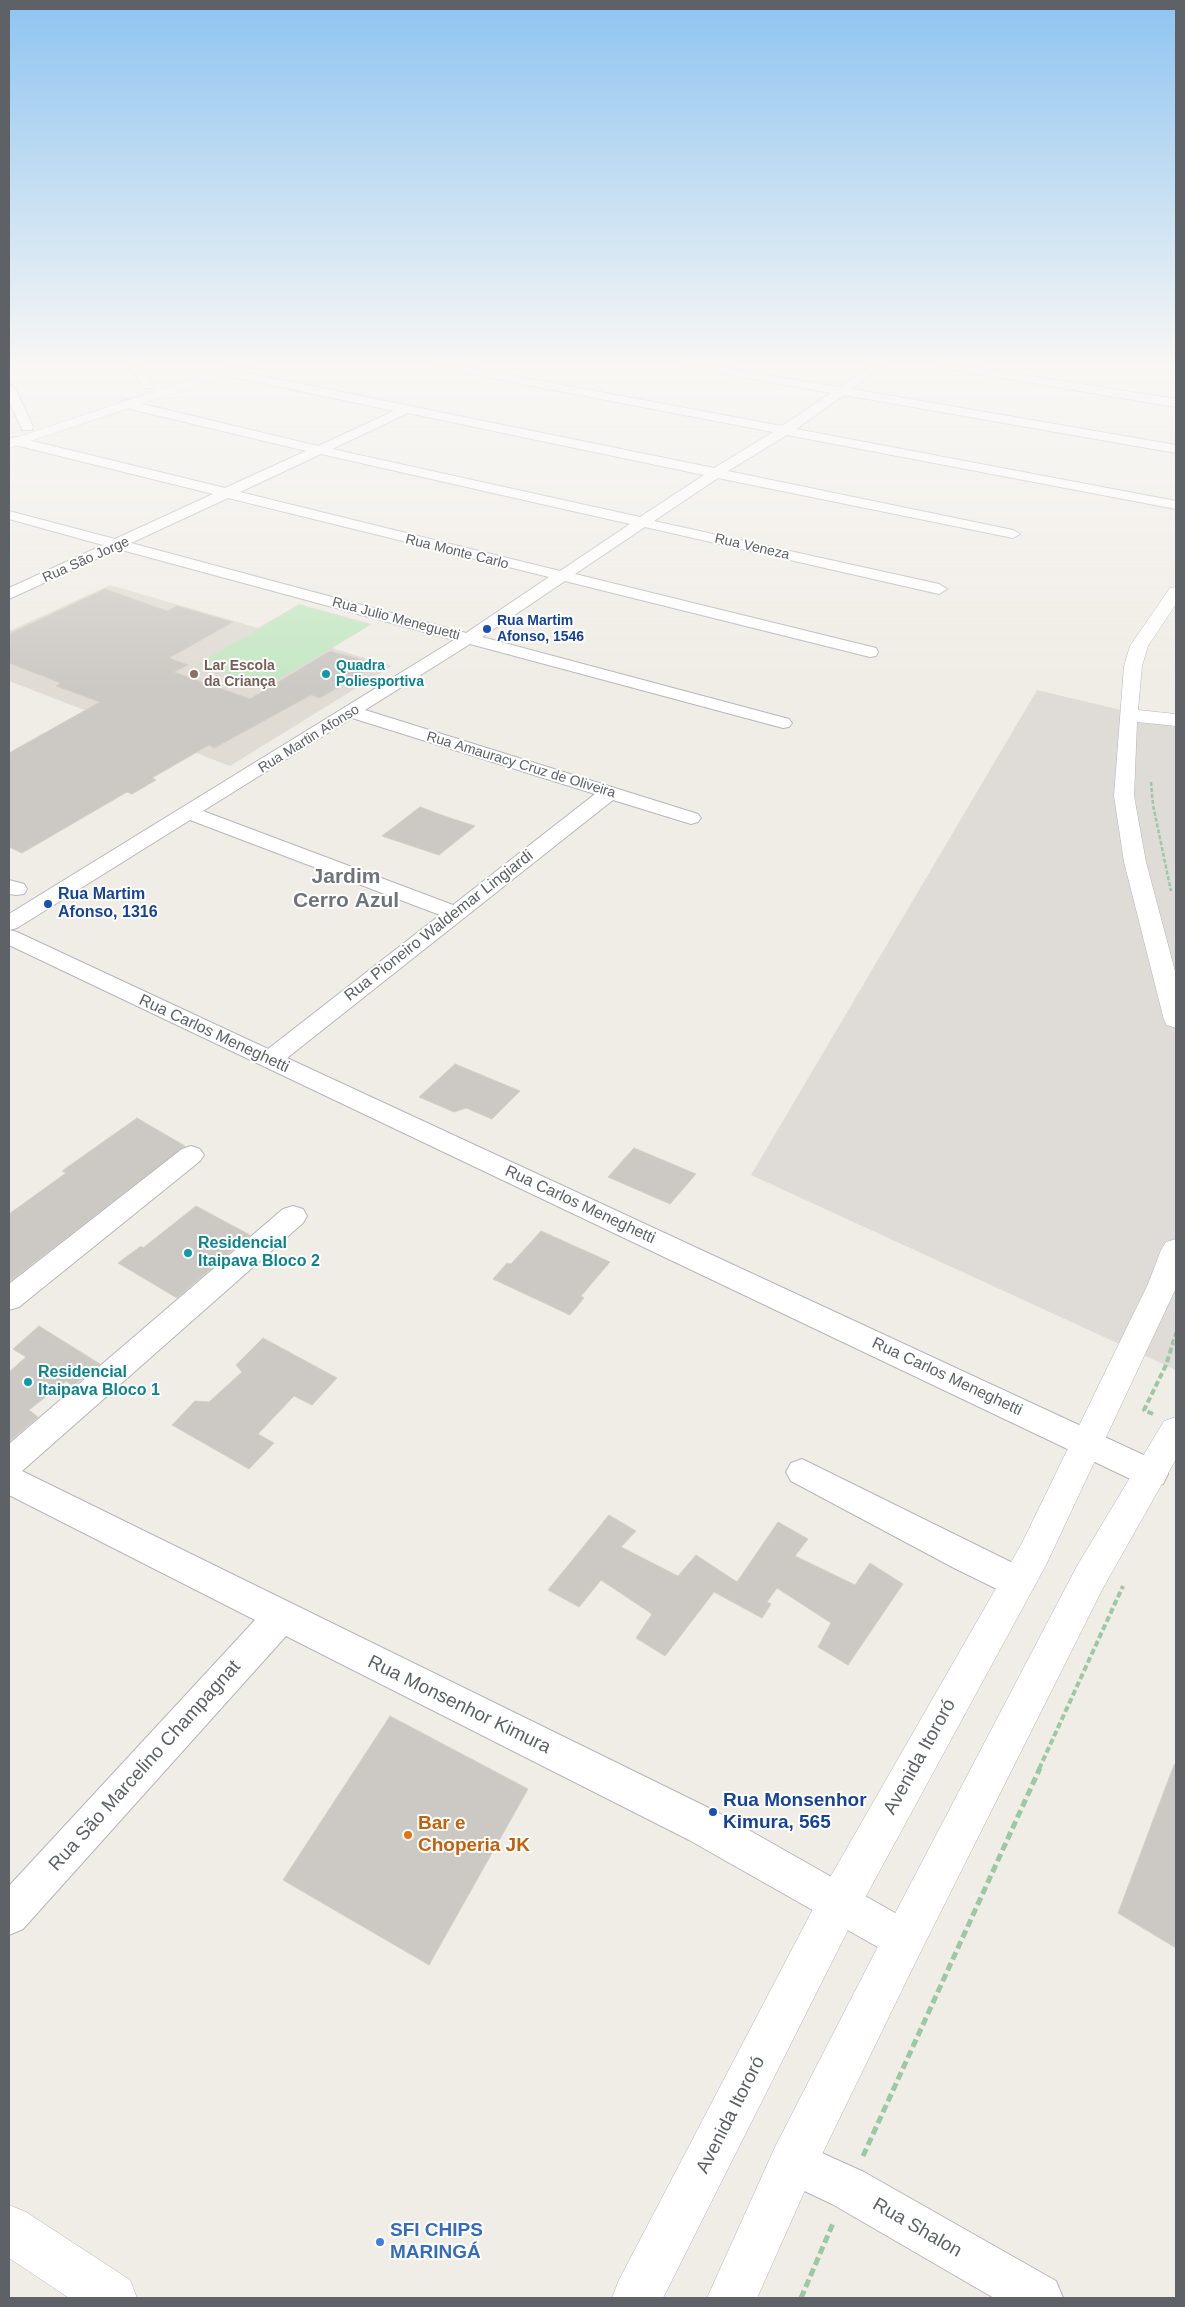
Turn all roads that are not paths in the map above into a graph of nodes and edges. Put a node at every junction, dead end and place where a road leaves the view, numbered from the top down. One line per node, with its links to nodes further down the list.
1 (140, 473): 7 (street, Rua Monte Carlo)
2 (273, 473): 7 (street, Rua São Jorge)
3 (421, 473): 10 (street, Rua Veneza)
4 (710, 473): 6 (street)
5 (1005, 473): 8 (street)
6 (716, 474): 10 (street, Rua Martin Afonso); 11 (street)
7 (226, 495): 12 (street, Rua São Jorge); 13 (street, Rua Monte Carlo)
8 (1176, 505)
9 (9, 515): 12 (street, Rua Julio Meneguetti)
10 (642, 522): 13 (street, Rua Martin Afonso); 14 (street, Rua Veneza)
11 (1013, 534)
12 (120, 544): 16 (street, Rua São Jorge); 17 (street, Rua Julio Meneguetti)
13 (561, 577): 17 (street, Rua Martin Afonso); 18 (street, Rua Monte Carlo)
14 (939, 589)
15 (1176, 592): 20 (main road)
16 (9, 594)
17 (467, 639): 19 (street, Rua Martin Afonso); 22 (street, Rua Julio Meneguetti)
18 (870, 652)
19 (352, 712): 23 (street, Rua Amauracy Cruz de Oliveira); 24 (street, Rua Martin Afonso)
20 (1128, 715): 21 (main road); 29 (main road)
21 (1176, 720)
22 (782, 723)
23 (609, 792): 25 (street, Rua Amauracy Cruz de Oliveira); 26 (street, Rua Pioneiro Waldemar Lingiardi)
24 (190, 812): 26 (street); 27 (street, Rua Martin Afonso)
25 (691, 818)
26 (455, 913): 30 (street, Rua Pioneiro Waldemar Lingiardi)
27 (9, 923)
28 (9, 937): 30 (street, Rua Carlos Meneghetti)
29 (1176, 1020)
30 (269, 1060): 36 (street, Rua Carlos Meneghetti)
31 (191, 1156): 34 (street)
32 (293, 1216): 37 (street)
33 (1176, 1250): 36 (main road, Avenida Itororó)
34 (9, 1299)
35 (1168, 1424): 39 (main road)
36 (1088, 1443): 39 (street, Rua Carlos Meneghetti); 41 (main road, Avenida Itororó)
37 (9, 1463)
38 (802, 1472): 41 (street)
39 (1152, 1474): 45 (main road)
40 (9, 1480): 42 (street, Rua Monsenhor Kimura)
41 (1017, 1582): 43 (main road, Avenida Itororó)
42 (281, 1617): 43 (street, Rua Monsenhor Kimura); 44 (street, Rua São Marcelino Champagnat)
43 (839, 1903): 45 (street, Rua Monsenhor Kimura); 49 (main road, Avenida Itororó)
44 (9, 1914)
45 (904, 1940): 46 (main road)
46 (793, 2162): 50 (main road); 51 (street, Rua Shalon)
47 (9, 2229): 48 (main road)
48 (112, 2298)
49 (637, 2298)
50 (732, 2298)
51 (1039, 2298)

